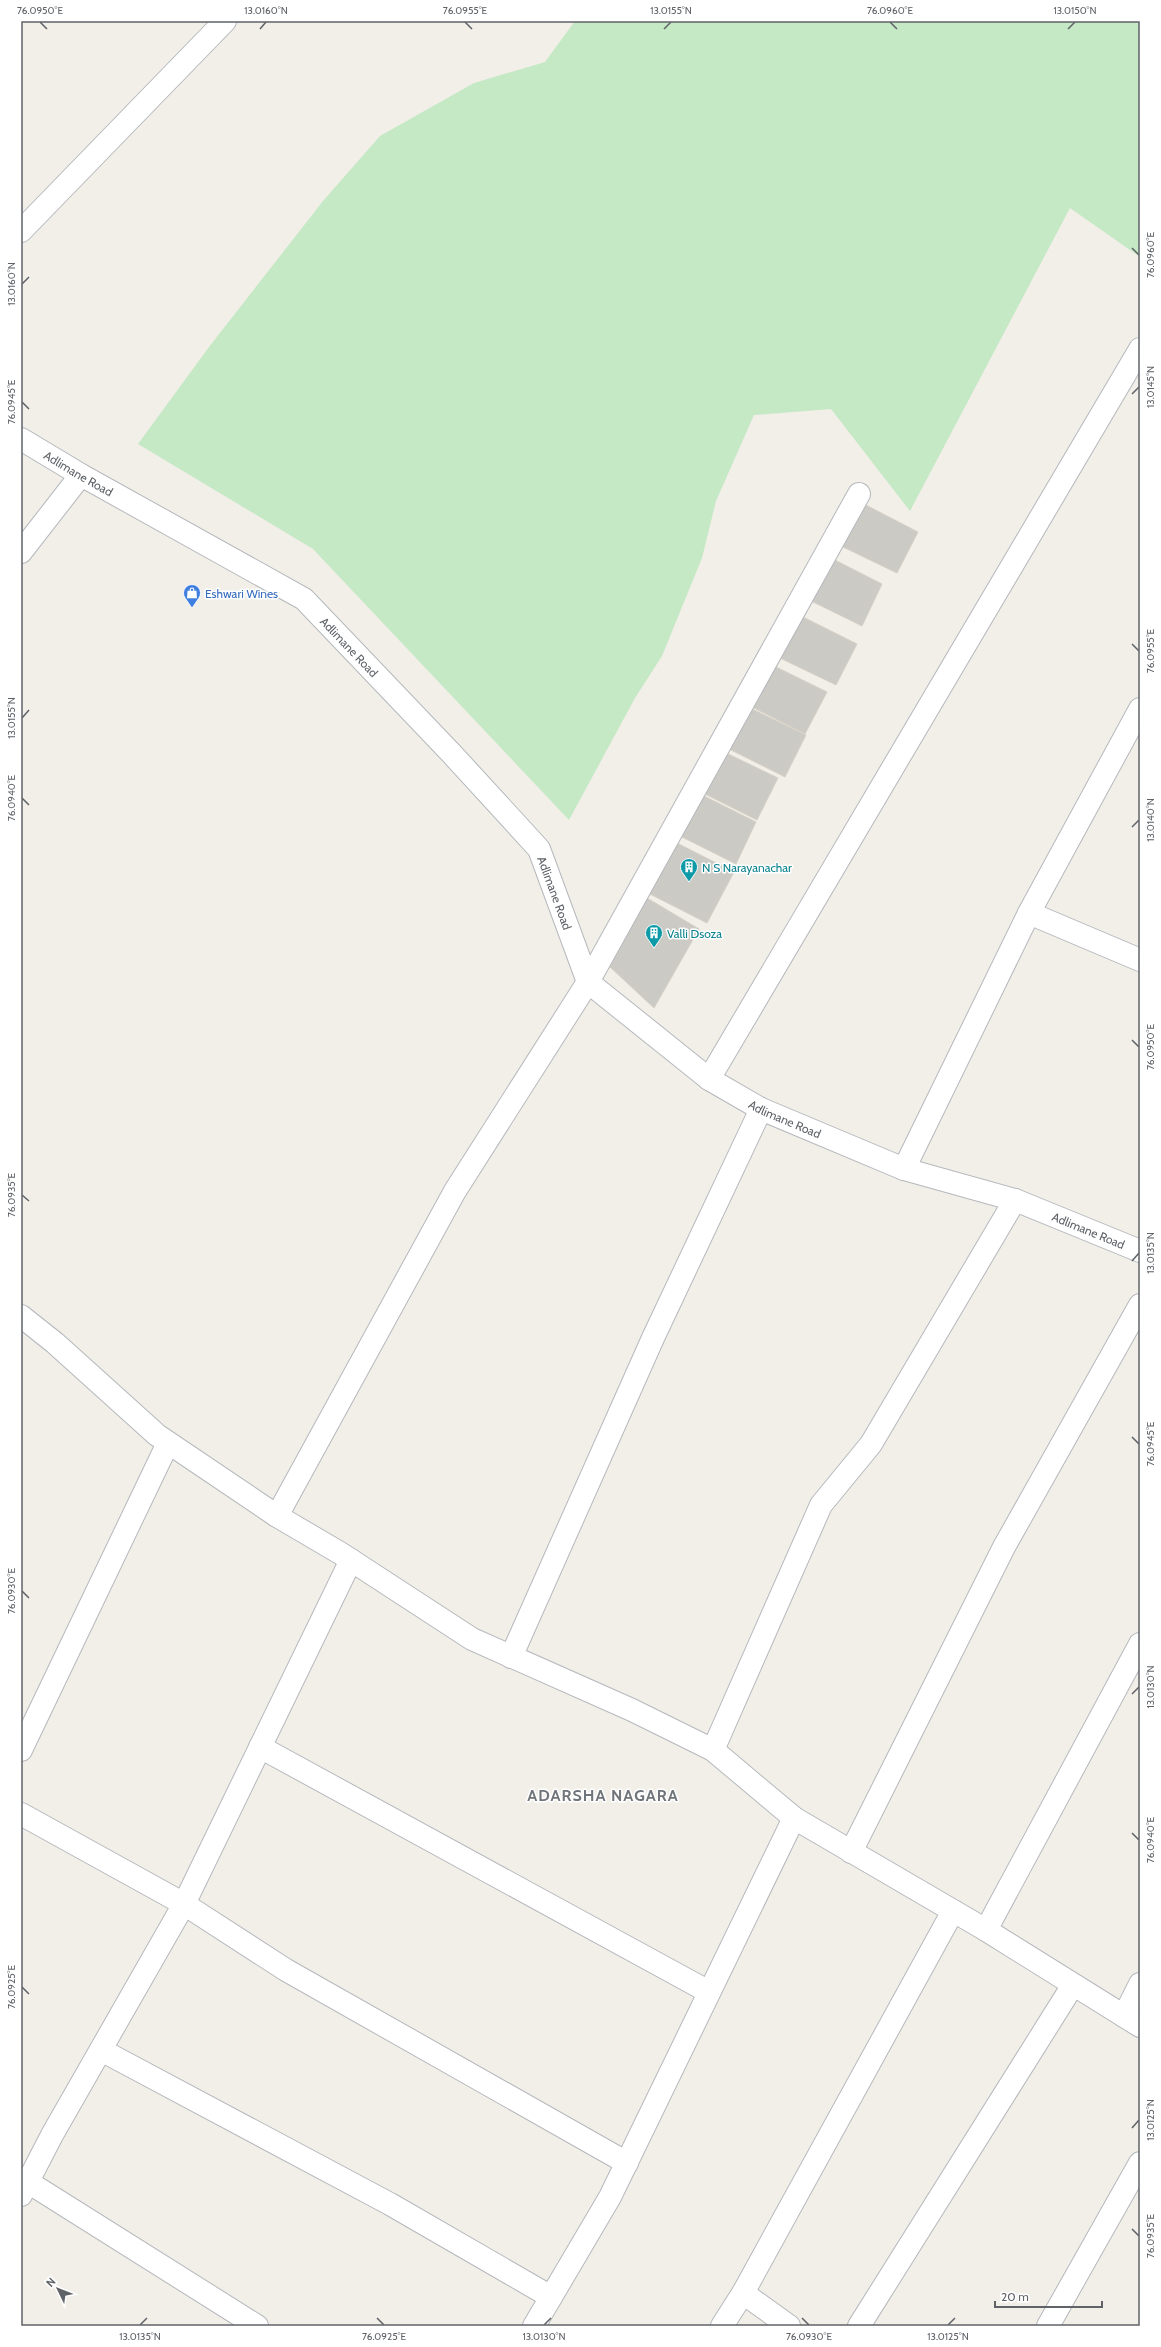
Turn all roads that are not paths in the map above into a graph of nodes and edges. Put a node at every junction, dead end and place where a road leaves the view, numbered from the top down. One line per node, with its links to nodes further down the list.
1 (225, 21): 2 (street)
2 (21, 231)
3 (1140, 349): 12 (street)
4 (21, 439): 5 (street, Adlimane Road)
5 (81, 475): 7 (street); 11 (street, Adlimane Road)
6 (858, 494): 11 (street)
7 (21, 552)
8 (1140, 709): 9 (street)
9 (1029, 913): 10 (street); 14 (street)
10 (1140, 960)
11 (588, 982): 12 (street, Adlimane Road); 20 (street)
12 (709, 1079): 13 (street, Adlimane Road)
13 (761, 1109): 14 (street, Adlimane Road); 23 (street)
14 (904, 1169): 15 (street, Adlimane Road)
15 (1015, 1200): 16 (street, Adlimane Road); 26 (street)
16 (1140, 1251)
17 (1140, 1305): 29 (street)
18 (21, 1316): 19 (street)
19 (168, 1443): 20 (street); 25 (street)
20 (277, 1516): 21 (street)
21 (351, 1560): 23 (street); 24 (street)
22 (1140, 1644): 32 (street)
23 (511, 1657): 26 (street)
24 (260, 1747): 30 (street); 35 (street)
25 (21, 1750)
26 (713, 1750): 28 (street)
27 (21, 1814): 30 (street)
28 (794, 1818): 29 (street); 35 (street)
29 (851, 1852): 31 (street)
30 (184, 1904): 37 (street); 38 (street)
31 (953, 1911): 32 (street); 41 (street)
32 (986, 1930): 34 (street)
33 (1140, 1984): 36 (street)
34 (1073, 1985): 36 (street); 47 (street)
35 (709, 1992): 38 (street)
36 (1132, 2021)
37 (101, 2050): 40 (street); 42 (street)
38 (627, 2163): 42 (street)
39 (1140, 2163): 48 (street)
40 (24, 2188): 43 (street)
41 (743, 2294): 45 (street); 46 (street)
42 (551, 2297): 44 (street)
43 (257, 2326)
44 (534, 2326)
45 (722, 2326)
46 (789, 2326)
47 (859, 2326)
48 (1048, 2326)

